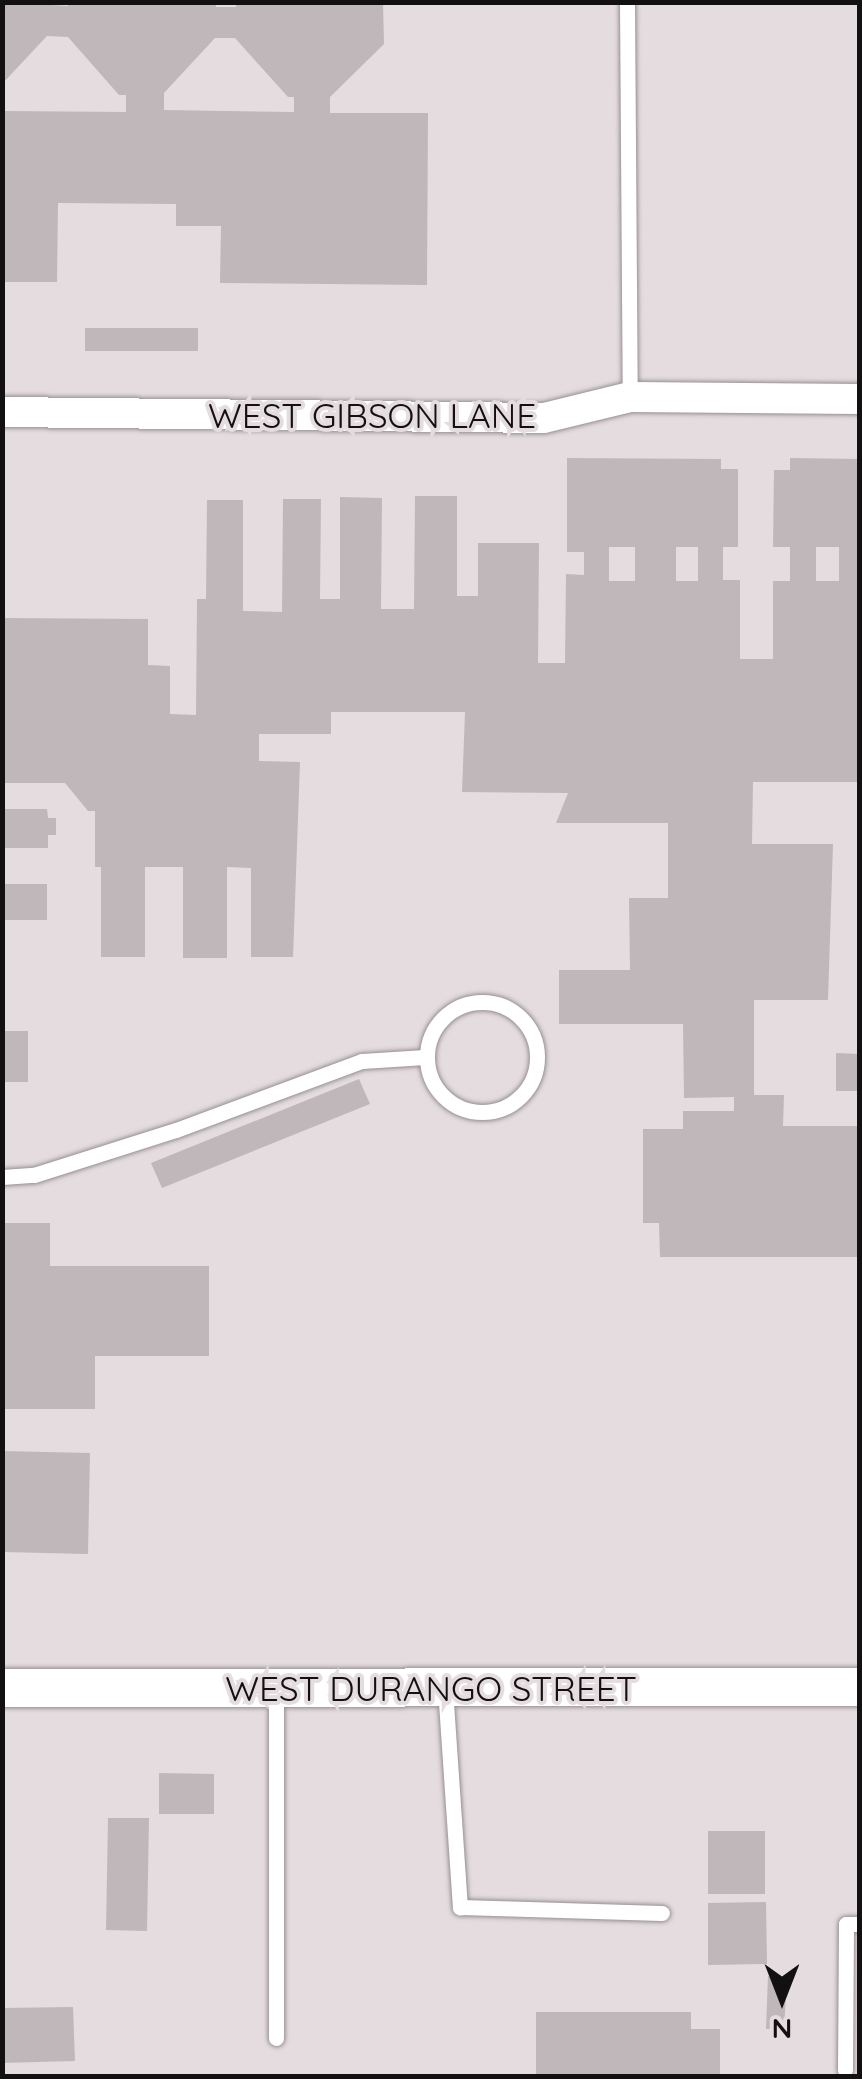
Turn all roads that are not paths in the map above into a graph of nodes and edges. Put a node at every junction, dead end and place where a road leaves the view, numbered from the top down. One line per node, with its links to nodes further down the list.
1 (628, 2): 2 (lane)
2 (630, 397): 3 (street, WEST GIBSON LANE); 4 (street, WEST GIBSON LANE)
3 (860, 399)
4 (2, 412)
5 (425, 1057): 5 (lane); 6 (lane)
6 (2, 1176)
7 (860, 1687): 9 (street, WEST DURANGO STREET)
8 (2, 1688): 10 (street, WEST DURANGO STREET)
9 (445, 1688): 10 (street, WEST DURANGO STREET); 11 (lane)
10 (276, 1689): 13 (lane)
11 (662, 1914)
12 (860, 1924): 14 (lane)
13 (276, 2038)
14 (845, 2070)

